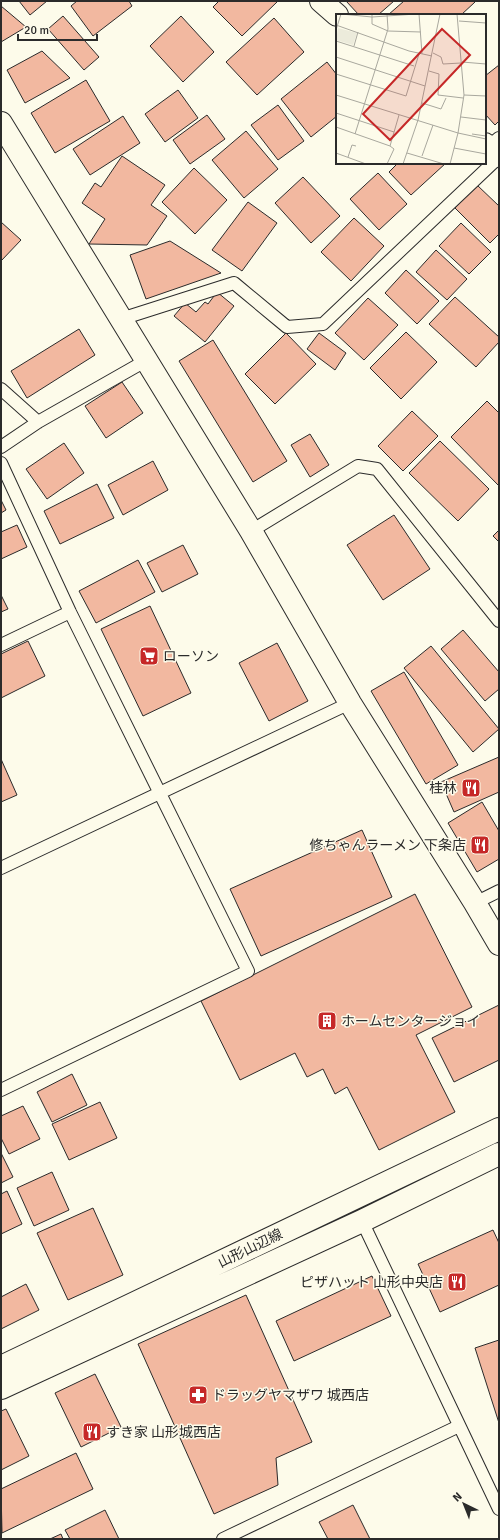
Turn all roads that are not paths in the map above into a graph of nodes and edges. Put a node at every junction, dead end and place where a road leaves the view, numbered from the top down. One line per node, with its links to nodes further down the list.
1 (321, 1): 2 (main road)
2 (336, 14)
3 (1, 123): 7 (main road)
4 (494, 148): 5 (lane)
5 (486, 156)
6 (478, 164): 7 (lane)
7 (121, 319): 8 (main road)
8 (147, 360): 10 (lane); 13 (main road)
9 (1, 389): 10 (lane)
10 (38, 422): 11 (lane)
11 (1, 447)
12 (1, 463): 14 (lane)
13 (251, 531): 15 (lane); 17 (main road)
14 (70, 612): 16 (lane); 18 (lane)
15 (499, 621)
16 (1, 644)
17 (350, 703): 18 (lane); 21 (main road)
18 (160, 793): 19 (lane); 23 (lane)
19 (1, 868)
20 (499, 891): 21 (lane)
21 (475, 903): 22 (main road)
22 (499, 944)
23 (1, 1090)
24 (499, 1129): 27 (main road, 山形山辺線)
25 (499, 1154): 26 (main road, 山形山辺線)
26 (362, 1221): 28 (main road, 山形山辺線); 29 (lane)
27 (1, 1367)
28 (1, 1388)
29 (459, 1426): 30 (lane); 31 (lane)
30 (499, 1509)
31 (223, 1539)

